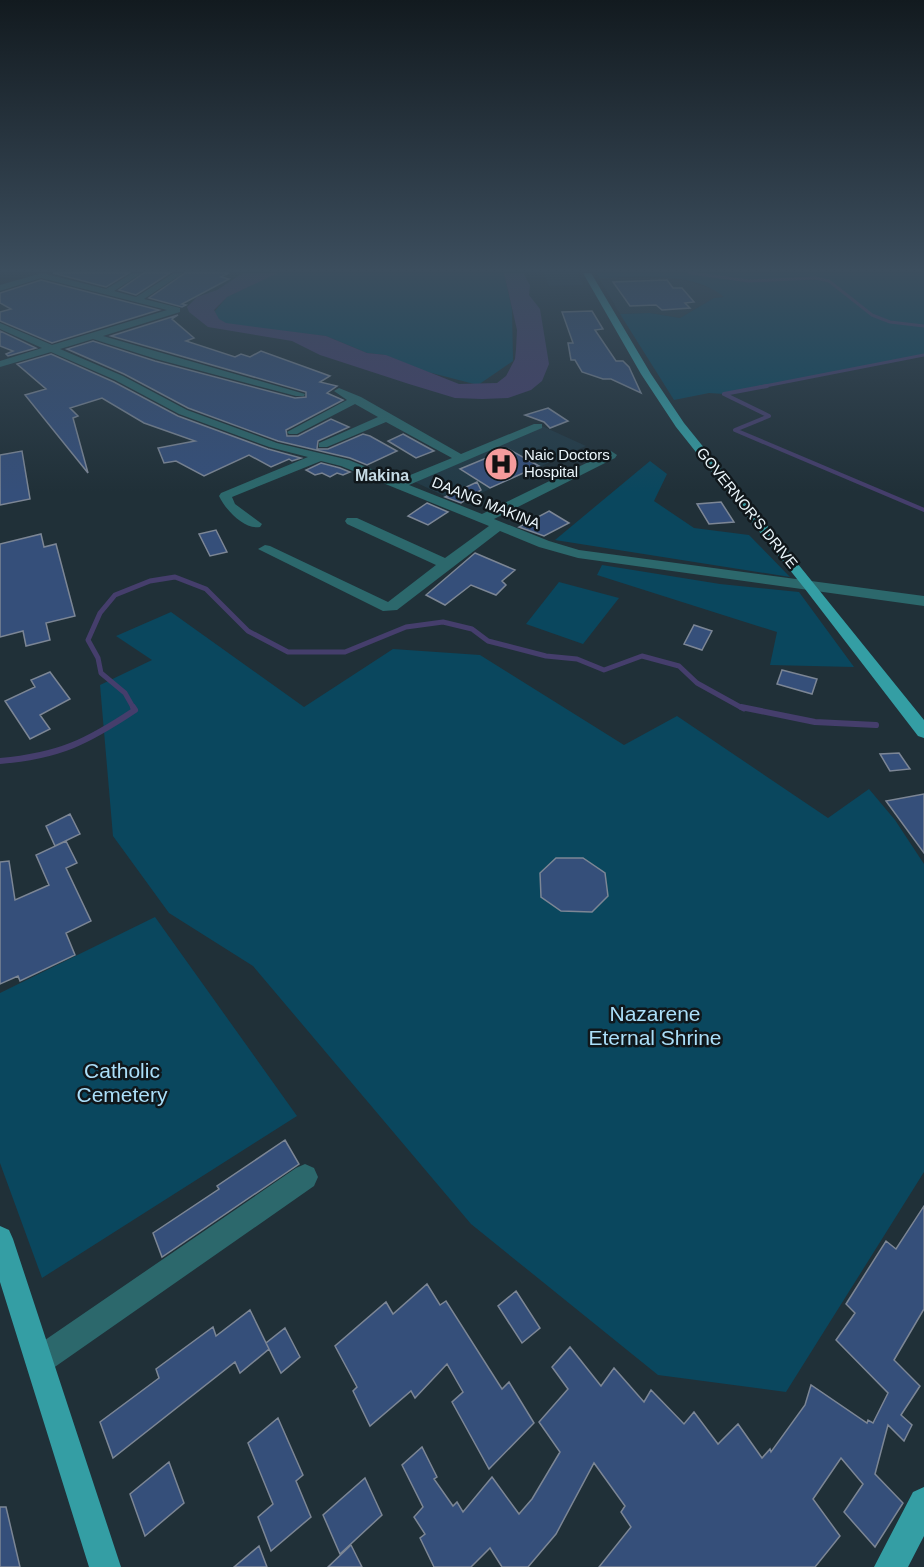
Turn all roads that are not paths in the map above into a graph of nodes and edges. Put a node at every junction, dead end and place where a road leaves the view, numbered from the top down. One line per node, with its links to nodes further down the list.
1 (54, 346): 4 (street)
2 (130, 346): 7 (street)
3 (630, 346): 21 (main road, GOVERNOR'S DRIVE)
4 (51, 347): 5 (street); 11 (street, DAANG MAKINA)
5 (0, 364)
6 (339, 391): 8 (street)
7 (300, 394)
8 (357, 399): 9 (street); 11 (street)
9 (387, 417): 11 (street); 13 (street)
10 (538, 426): 13 (street)
11 (322, 451): 14 (street, DAANG MAKINA); 17 (street)
12 (611, 455): 15 (street)
13 (460, 458): 14 (street)
14 (398, 485): 15 (street, DAANG MAKINA)
15 (483, 519): 18 (street, DAANG MAKINA)
16 (352, 520): 20 (street)
17 (255, 524)
18 (499, 525): 20 (street); 21 (street, DAANG MAKINA)
19 (265, 549): 20 (street)
20 (446, 564)
21 (810, 586): 22 (street, DAANG MAKINA); 23 (main road, GOVERNOR'S DRIVE)
22 (924, 601)
23 (924, 732)
24 (305, 1177): 26 (street)
25 (0, 1239): 26 (main road)
26 (39, 1361): 28 (main road)
27 (924, 1503): 29 (main road)
28 (105, 1567)
29 (890, 1567)

